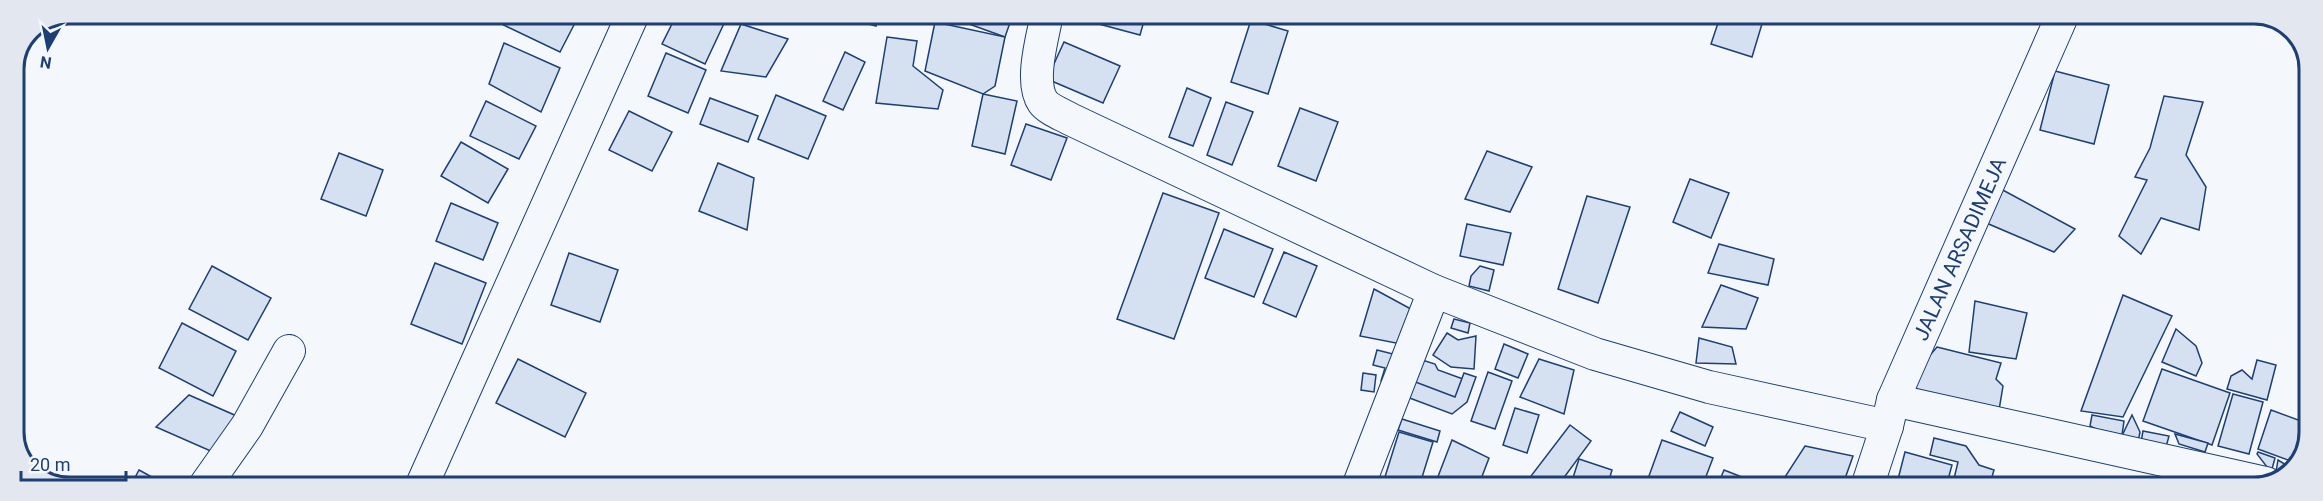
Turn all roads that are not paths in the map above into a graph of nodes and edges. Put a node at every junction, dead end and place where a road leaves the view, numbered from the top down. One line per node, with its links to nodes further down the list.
1 (629, 24): 8 (street)
2 (1045, 24): 4 (street)
3 (2059, 24): 6 (street, JALAN ARSADIMEJA)
4 (1434, 291): 6 (street); 9 (street)
5 (289, 351): 7 (street)
6 (1890, 413): 10 (street, JALAN ARSADIMEJA); 11 (street)
7 (211, 477)
8 (425, 477)
9 (1362, 477)
10 (1870, 477)
11 (2234, 477)

